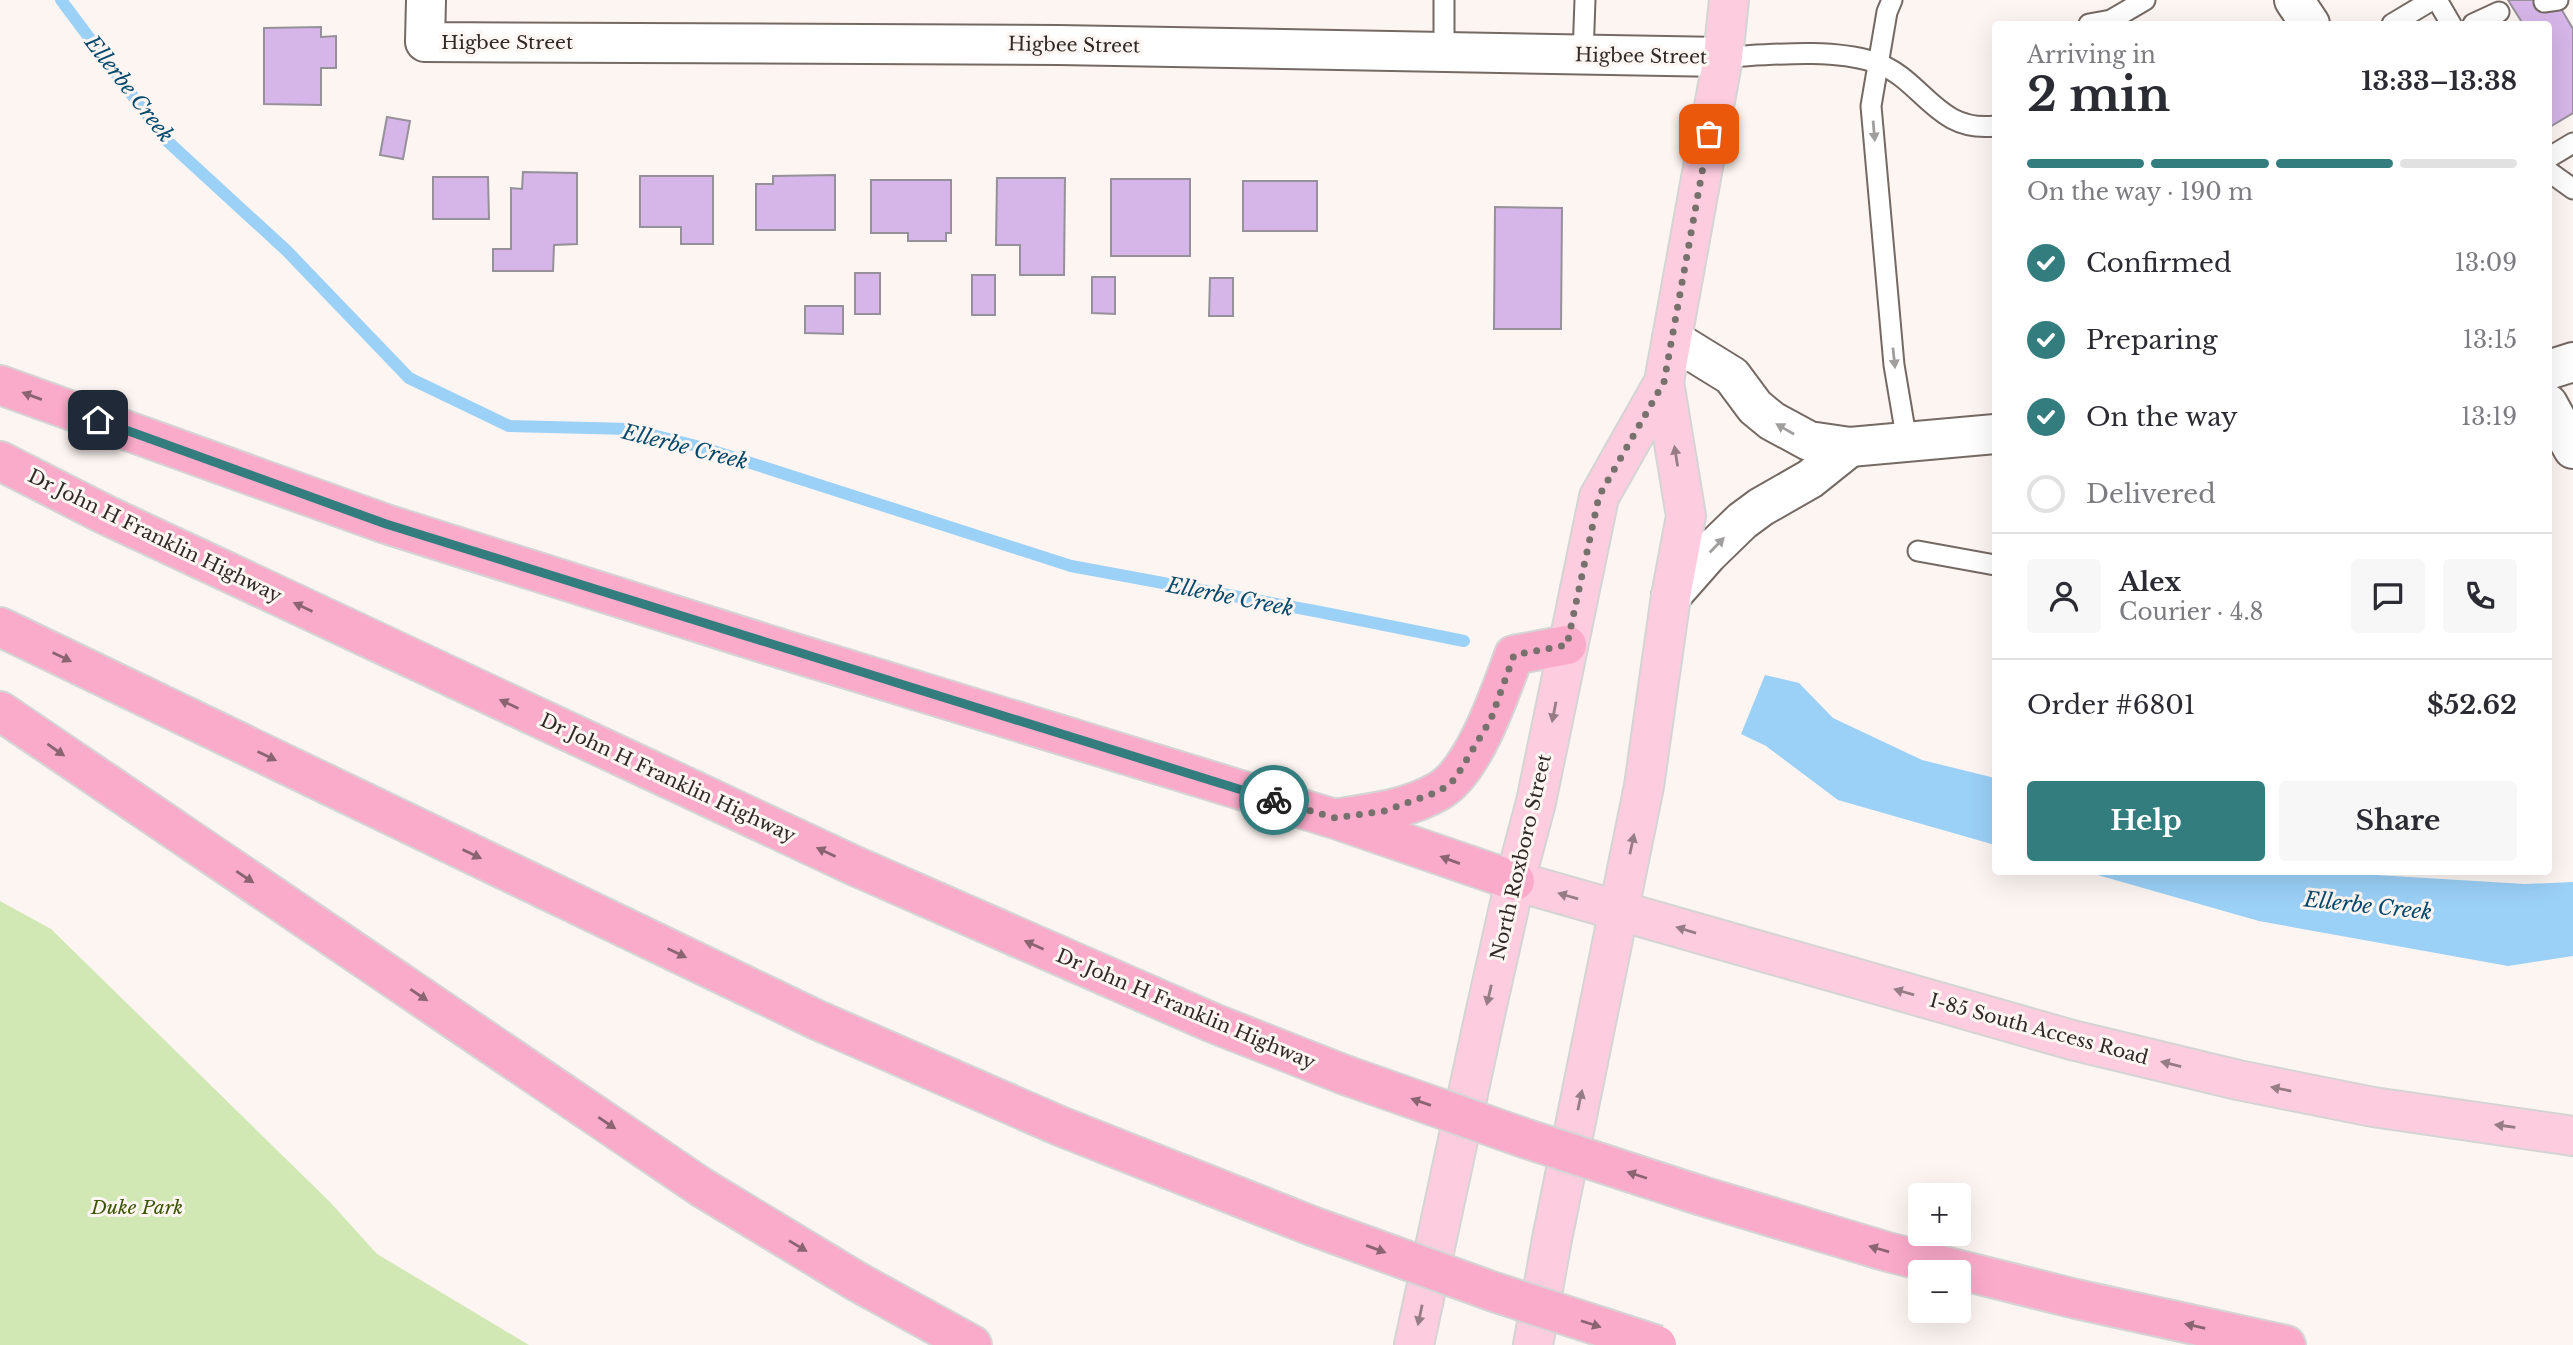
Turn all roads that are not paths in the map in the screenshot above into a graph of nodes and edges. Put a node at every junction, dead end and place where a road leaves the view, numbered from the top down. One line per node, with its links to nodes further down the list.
1 (426, 0): 15 (street, Higbee Street)
2 (1444, 0): 15 (lane)
3 (1585, 0): 16 (lane)
4 (1729, 0): 17 (main road, North Roxboro Street)
5 (1892, 0): 18 (lane)
6 (2145, 0): 10 (lane)
7 (2294, 0): 11 (street)
8 (2435, 0): 12 (lane); 13 (lane)
9 (2500, 12): 14 (lane)
10 (2114, 21)
11 (2308, 21)
12 (2397, 21)
13 (2449, 21)
14 (2480, 21)
15 (1444, 52): 16 (street, Higbee Street)
16 (1583, 55): 17 (street, Higbee Street)
17 (1723, 57): 18 (lane); 24 (main road, North Roxboro Street)
18 (1878, 63): 19 (lane); 31 (lane, one-way to 31)
19 (1992, 126)
20 (2573, 142): 21 (lane)
21 (2552, 155)
22 (2552, 173): 23 (lane)
23 (2573, 189)
24 (1672, 339): 27 (main road, North Roxboro Street); 32 (street, one-way to 24)
25 (2573, 362): 26 (street)
26 (2552, 369)
27 (1664, 382): 37 (main road, North Roxboro Street, one-way to 27); 39 (main road, North Roxboro Street)
28 (0, 385): 41 (highway, one-way to 28)
29 (2552, 411): 33 (street)
30 (1992, 434): 31 (street)
31 (1907, 442): 32 (street)
32 (1850, 447): 37 (street, one-way to 32)
33 (2573, 449)
34 (0, 461): 49 (highway, Dr John H Franklin Highway, one-way to 34, bridge)
35 (1918, 551): 36 (lane)
36 (1992, 564)
37 (1671, 596): 43 (main road, North Roxboro Street, one-way to 37)
38 (0, 627): 48 (highway, one-way to 48, bridge)
39 (1567, 645): 41 (highway); 42 (main road, North Roxboro Street, one-way to 42)
40 (0, 711): 45 (highway, one-way to 45)
41 (1335, 818): 42 (highway, one-way to 41)
42 (1515, 881): 43 (main road, I-85 South Access Road, one-way to 42); 46 (main road, North Roxboro Street, one-way to 46)
43 (1620, 911): 44 (main road, I-85 South Access Road, one-way to 43); 47 (main road, North Roxboro Street, one-way to 43)
44 (2573, 1136)
45 (972, 1345)
46 (1414, 1345)
47 (1533, 1345)
48 (1657, 1345)
49 (2286, 1345)

